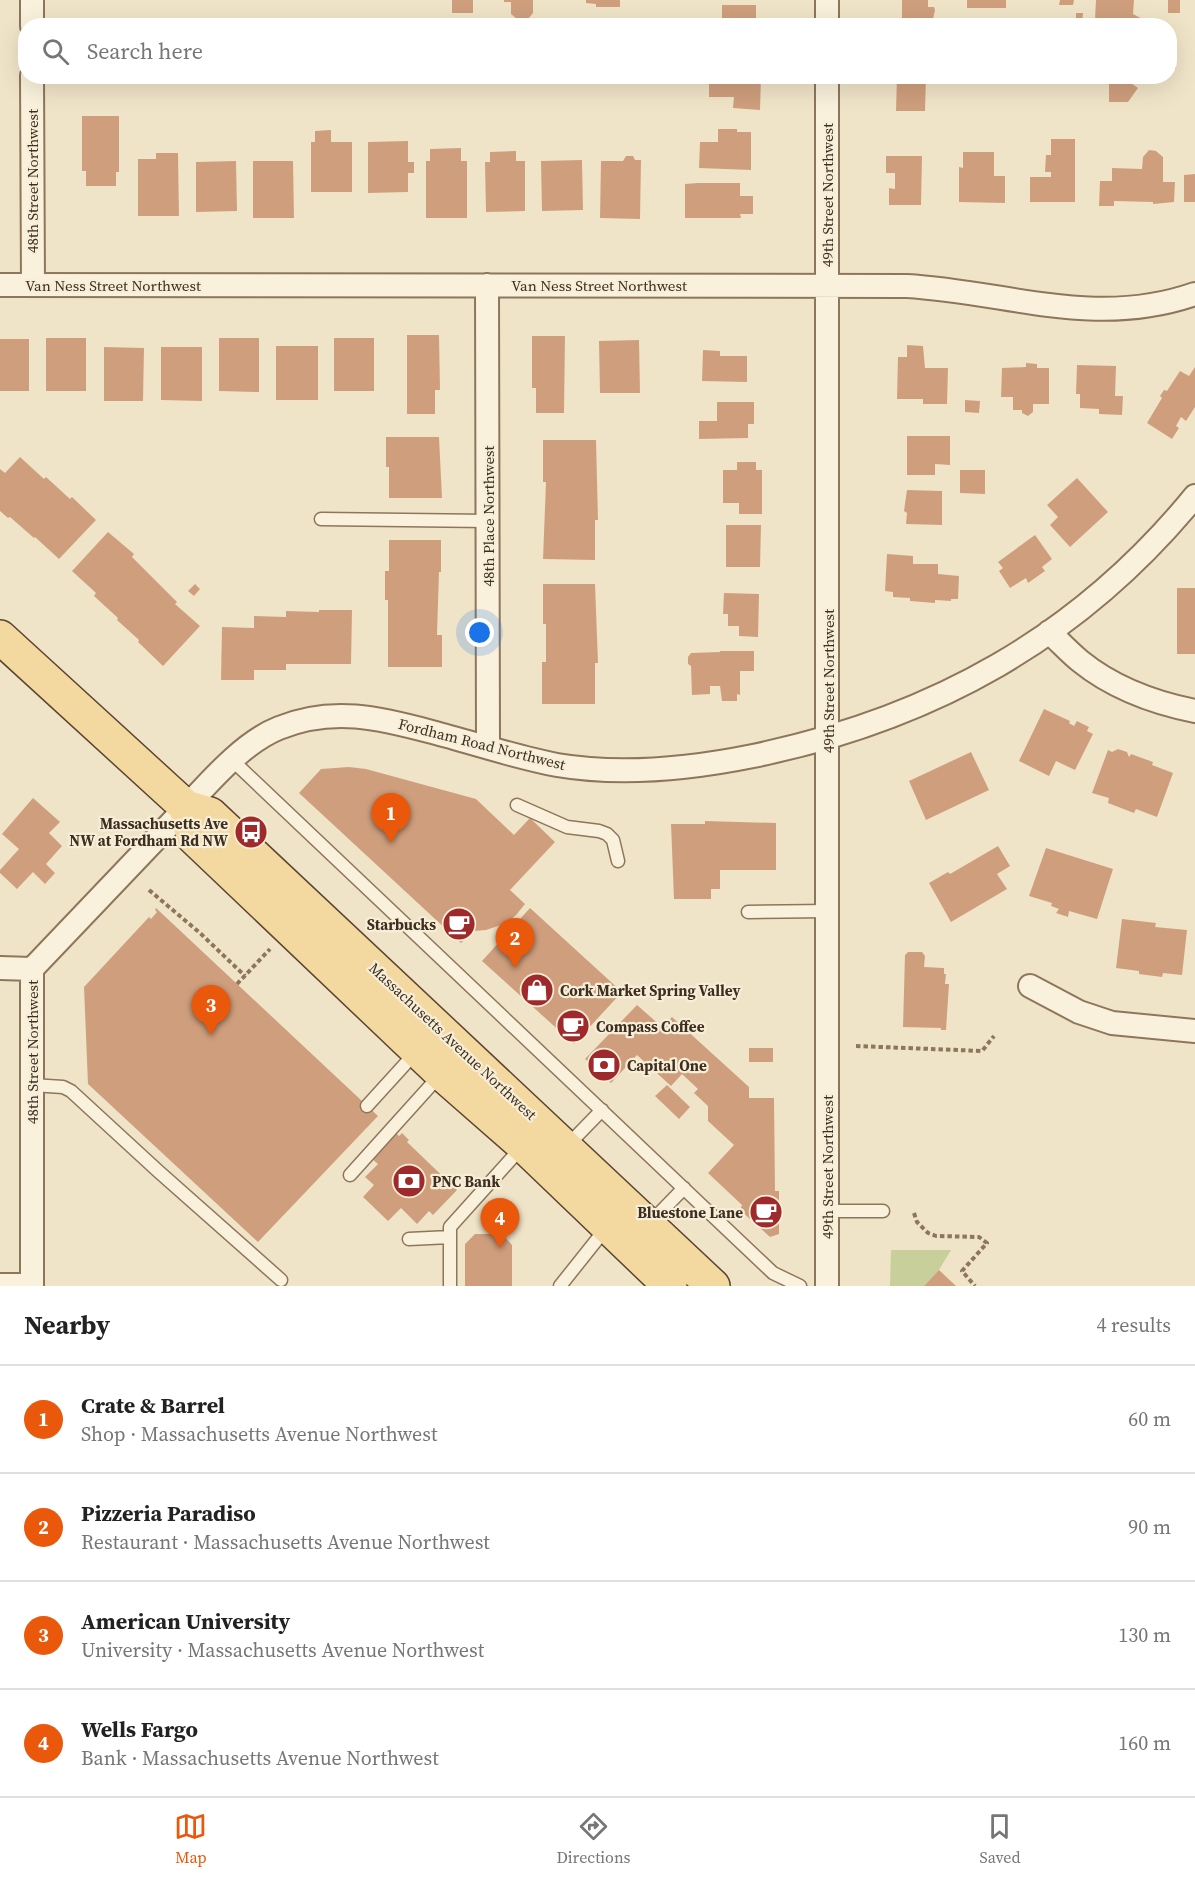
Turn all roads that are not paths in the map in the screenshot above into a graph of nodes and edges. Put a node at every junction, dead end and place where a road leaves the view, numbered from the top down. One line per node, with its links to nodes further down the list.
1 (32, 0): 3 (street)
2 (827, 0): 4 (street)
3 (32, 18)
4 (827, 18)
5 (32, 84): 8 (street, 48th Street Northwest)
6 (827, 84): 10 (street, 49th Street Northwest)
7 (0, 285): 8 (street, Van Ness Street Northwest)
8 (33, 285): 9 (street, Van Ness Street Northwest)
9 (487, 285): 10 (street, Van Ness Street Northwest); 14 (street, 48th Place Northwest)
10 (828, 286): 11 (street, Van Ness Street Northwest); 18 (street, 49th Street Northwest)
11 (1195, 294)
12 (1195, 496): 15 (street, Fordham Road Northwest)
13 (321, 519): 14 (lane)
14 (488, 521): 19 (street, 48th Place Northwest)
15 (1049, 632): 17 (street); 18 (street, Fordham Road Northwest)
16 (0, 637): 22 (main road, Massachusetts Avenue Northwest)
17 (1195, 711)
18 (828, 738): 19 (street, Fordham Road Northwest); 24 (street, 49th Street Northwest)
19 (488, 747): 20 (street, Fordham Road Northwest)
20 (232, 760): 22 (street, Fordham Road Northwest); 34 (lane)
21 (517, 805): 23 (lane)
22 (186, 807): 27 (street, 48th Street Northwest); 30 (main road, Massachusetts Avenue Northwest); 36 (main road, Massachusetts Avenue Northwest)
23 (618, 861)
24 (828, 911): 25 (lane); 39 (street, 49th Street Northwest)
25 (748, 912)
26 (0, 968): 27 (street)
27 (32, 969): 32 (street, 48th Street Northwest)
28 (1030, 986): 29 (street)
29 (1195, 1031)
30 (418, 1050): 31 (main road, Massachusetts Avenue Northwest); 33 (lane)
31 (442, 1074): 35 (main road, Massachusetts Avenue Northwest); 37 (lane)
32 (32, 1085): 46 (lane); 48 (street, 48th Street Northwest)
33 (367, 1106)
34 (602, 1110): 36 (lane); 38 (lane)
35 (523, 1145): 42 (main road, Massachusetts Avenue Northwest); 43 (lane)
36 (566, 1147): 41 (main road, Massachusetts Avenue Northwest)
37 (350, 1175)
38 (684, 1188): 41 (lane); 45 (lane)
39 (827, 1211): 40 (lane); 55 (street, 49th Street Northwest)
40 (883, 1211)
41 (649, 1225): 52 (main road, Massachusetts Avenue Northwest)
42 (607, 1227): 50 (lane); 51 (main road, Massachusetts Avenue Northwest)
43 (450, 1237): 44 (lane); 49 (lane)
44 (410, 1239)
45 (773, 1273): 53 (lane); 54 (lane)
46 (281, 1280)
47 (0, 1285): 48 (street)
48 (32, 1285)
49 (450, 1286)
50 (560, 1286)
51 (670, 1286)
52 (713, 1286)
53 (777, 1286)
54 (800, 1286)
55 (827, 1286)

